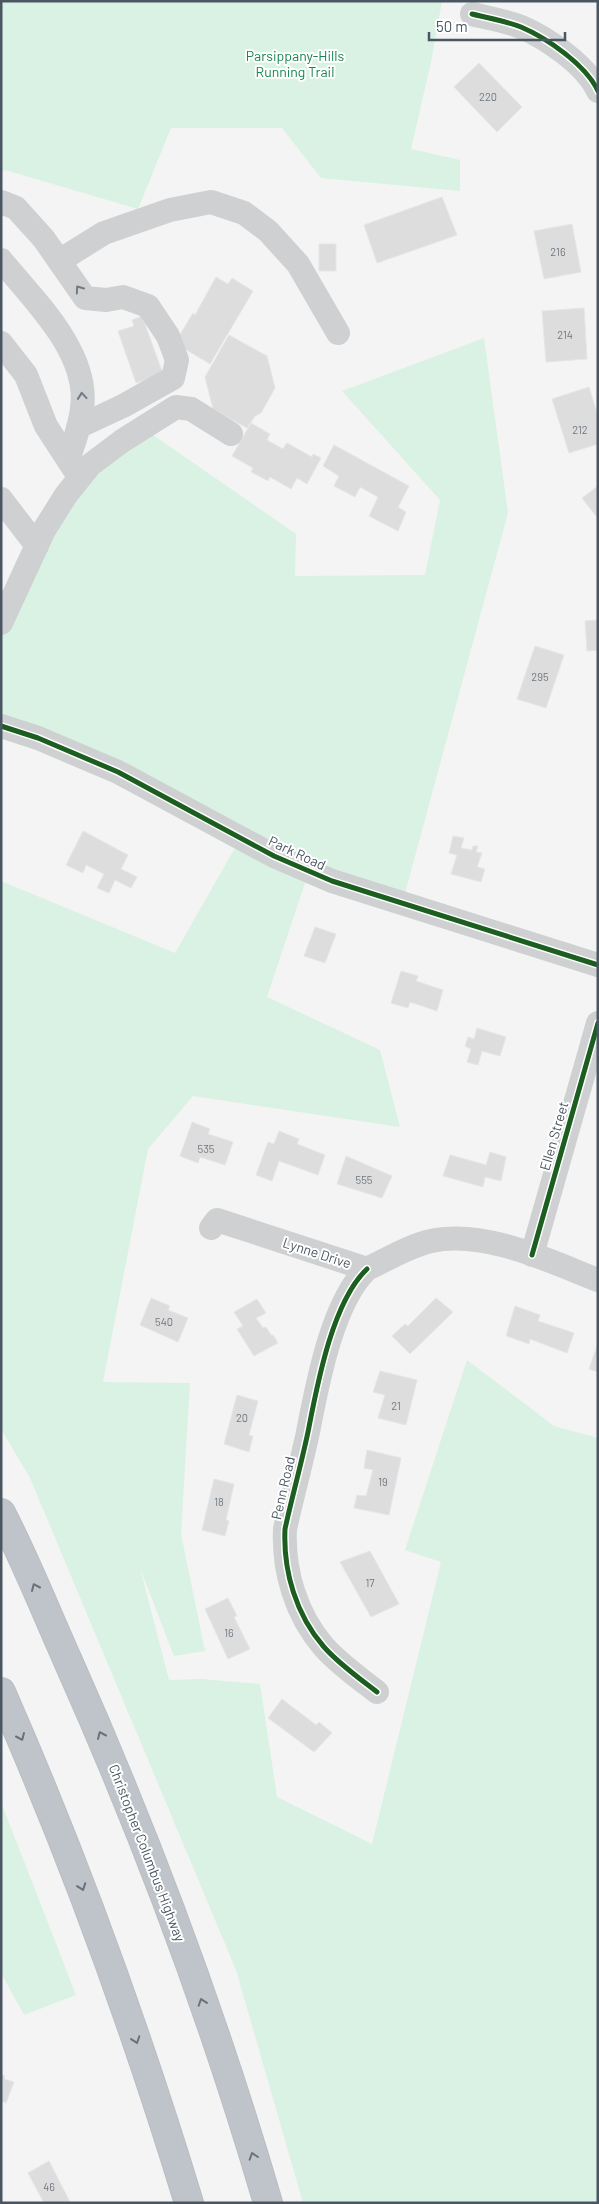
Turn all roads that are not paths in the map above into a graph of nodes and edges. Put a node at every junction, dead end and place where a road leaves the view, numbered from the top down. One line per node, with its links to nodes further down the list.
1 (472, 14): 2 (street)
2 (597, 88)
3 (1, 202): 5 (street)
4 (1, 260): 8 (street, one-way to 4)
5 (59, 261): 6 (street); 8 (street, one-way to 5)
6 (338, 333)
7 (1, 343): 10 (street)
8 (78, 427): 10 (street)
9 (231, 434): 10 (street)
10 (74, 469): 12 (street)
11 (1, 499): 12 (street)
12 (36, 546): 13 (street)
13 (1, 623)
14 (1, 726): 15 (street, Park Road)
15 (598, 965)
16 (598, 1023): 18 (street, Ellen Street)
17 (211, 1228): 19 (street, Lynne Drive)
18 (532, 1255): 19 (street, Lynne Drive); 20 (street, Lynne Drive)
19 (367, 1269): 23 (street, Penn Road)
20 (598, 1280)
21 (1, 1513): 25 (highway, Christopher Columbus Highway, one-way to 21)
22 (1, 1692): 24 (highway, one-way to 24)
23 (377, 1692)
24 (190, 2203)
25 (268, 2203)

